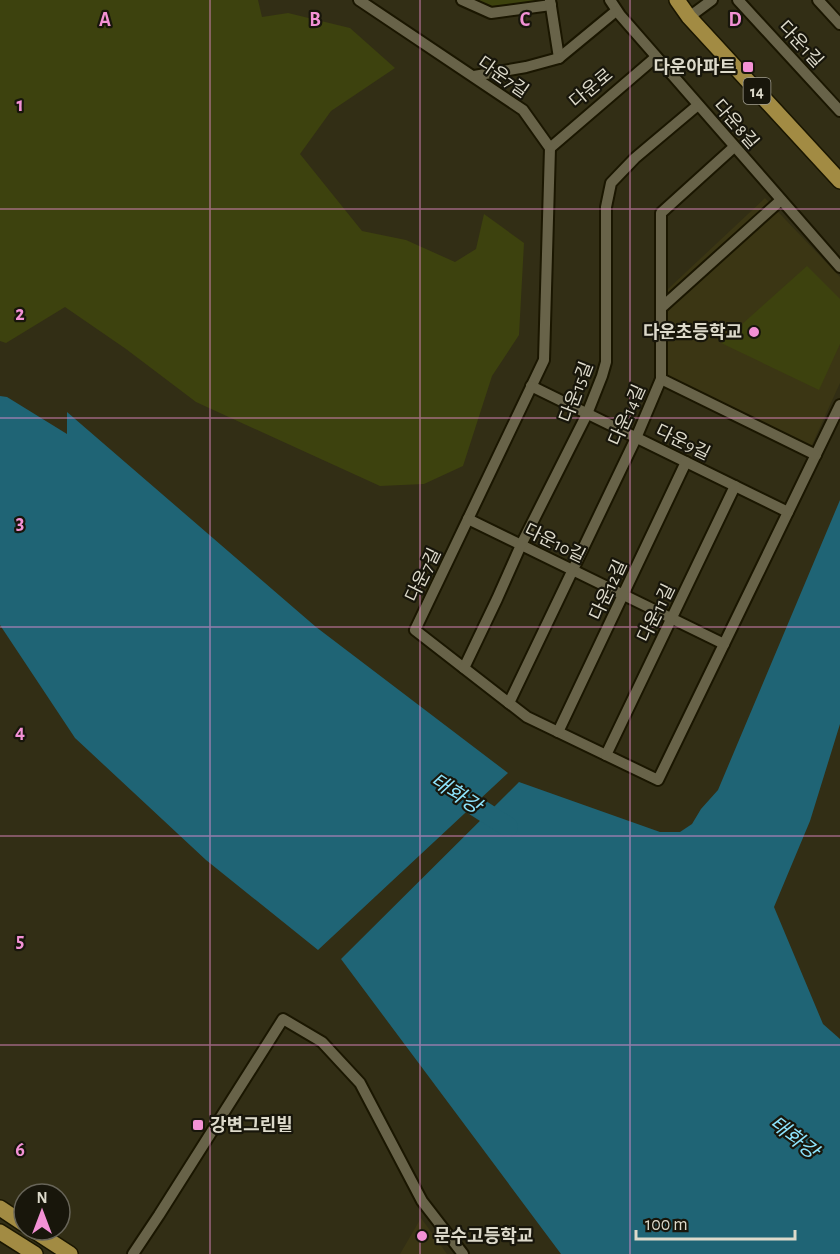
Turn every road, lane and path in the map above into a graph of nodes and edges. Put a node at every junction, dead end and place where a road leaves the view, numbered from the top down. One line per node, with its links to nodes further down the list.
1 (359, 0): 14 (street, 다운7길)
2 (462, 0): 8 (street)
3 (610, 0): 9 (street, 다운8길)
4 (676, 0): 10 (main road, 14)
5 (712, 0): 10 (street)
6 (738, 0): 16 (street, 다운1길)
7 (818, 0): 11 (street)
8 (550, 2): 13 (street)
9 (616, 11): 12 (street, 다운8길); 13 (street)
10 (689, 17): 19 (main road, 14)
11 (840, 24)
12 (656, 57): 15 (street, 다운8길); 17 (street, 다운로)
13 (559, 58): 14 (street)
14 (474, 76): 17 (street, 다운7길)
15 (698, 105): 18 (street, 다운8길); 26 (street, 다운15길)
16 (840, 111)
17 (550, 147): 24 (street, 다운7길)
18 (734, 147): 20 (street, 다운8길); 22 (street, 다운14길)
19 (840, 181)
20 (781, 200): 21 (street, 다운8길); 22 (street)
21 (840, 267)
22 (661, 308): 23 (street, 다운14길)
23 (661, 379): 27 (street, 다운14길); 28 (street)
24 (531, 386): 26 (street, 다운9길); 32 (street, 다운7길)
25 (840, 405): 28 (street, 다운7길)
26 (587, 414): 27 (street, 다운9길); 33 (street, 다운15길)
27 (636, 438): 29 (street, 다운9길); 34 (street, 다운14길)
28 (816, 455): 31 (street, 다운7길)
29 (686, 462): 30 (street, 다운9길); 35 (street, 다운12길)
30 (735, 486): 31 (street, 다운9길); 36 (street, 다운11길)
31 (788, 512): 37 (street, 다운7길)
32 (468, 519): 33 (street, 다운10길); 38 (street, 다운7길)
33 (521, 545): 34 (street, 다운10길); 38 (street, 다운15길)
34 (573, 570): 35 (street, 다운10길); 39 (street, 다운14길)
35 (624, 595): 36 (street, 다운10길); 40 (street, 다운12길)
36 (672, 619): 37 (street, 다운10길); 41 (street, 다운11길)
37 (724, 644): 41 (street, 다운7길)
38 (464, 668): 39 (street, 다운7길)
39 (509, 703): 40 (street, 다운7길)
40 (558, 732): 41 (street, 다운7길)
41 (606, 755)
42 (0, 1232): 44 (main road)
43 (52, 1242): 45 (main road)
44 (34, 1254)
45 (70, 1254)
46 (133, 1254): 47 (street)
47 (463, 1254)

